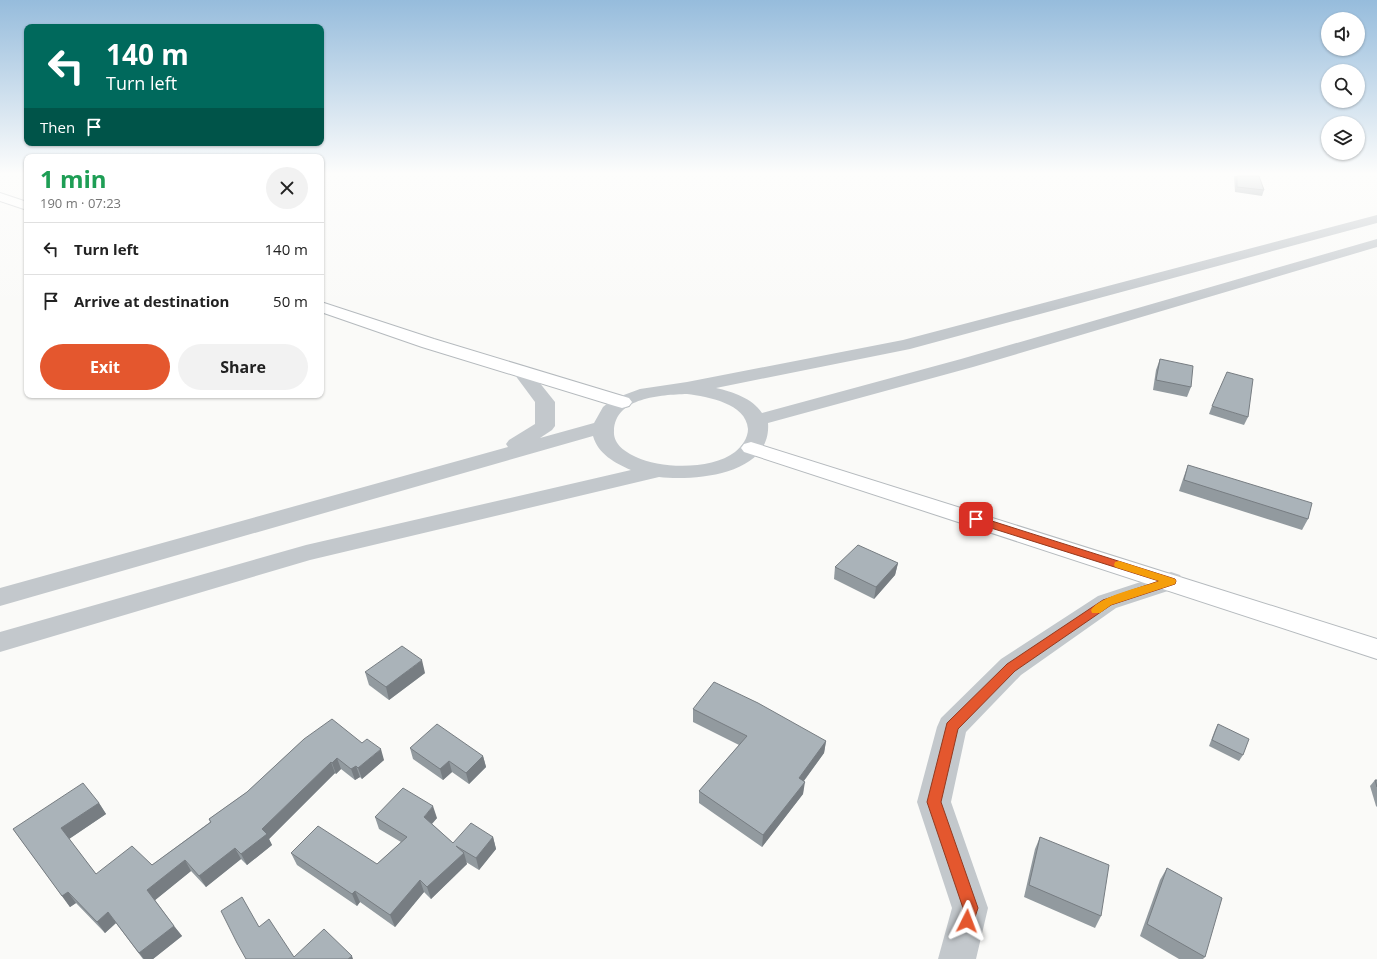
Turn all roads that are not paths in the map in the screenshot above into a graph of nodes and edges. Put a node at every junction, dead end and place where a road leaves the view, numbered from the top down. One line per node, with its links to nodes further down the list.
1 (1374, 220): 5 (street)
2 (1377, 243): 7 (street)
3 (324, 308): 4 (main road)
4 (521, 371): 6 (main road); 10 (street)
5 (687, 388): 6 (street); 7 (street)
6 (622, 402): 8 (street)
7 (757, 420): 9 (street)
8 (602, 427): 10 (street); 11 (street)
9 (751, 448): 11 (street); 12 (main road)
10 (495, 457): 13 (street)
11 (657, 471): 14 (street)
12 (1171, 581): 15 (main road); 16 (street)
13 (0, 597)
14 (0, 642)
15 (1377, 649)
16 (957, 959)

